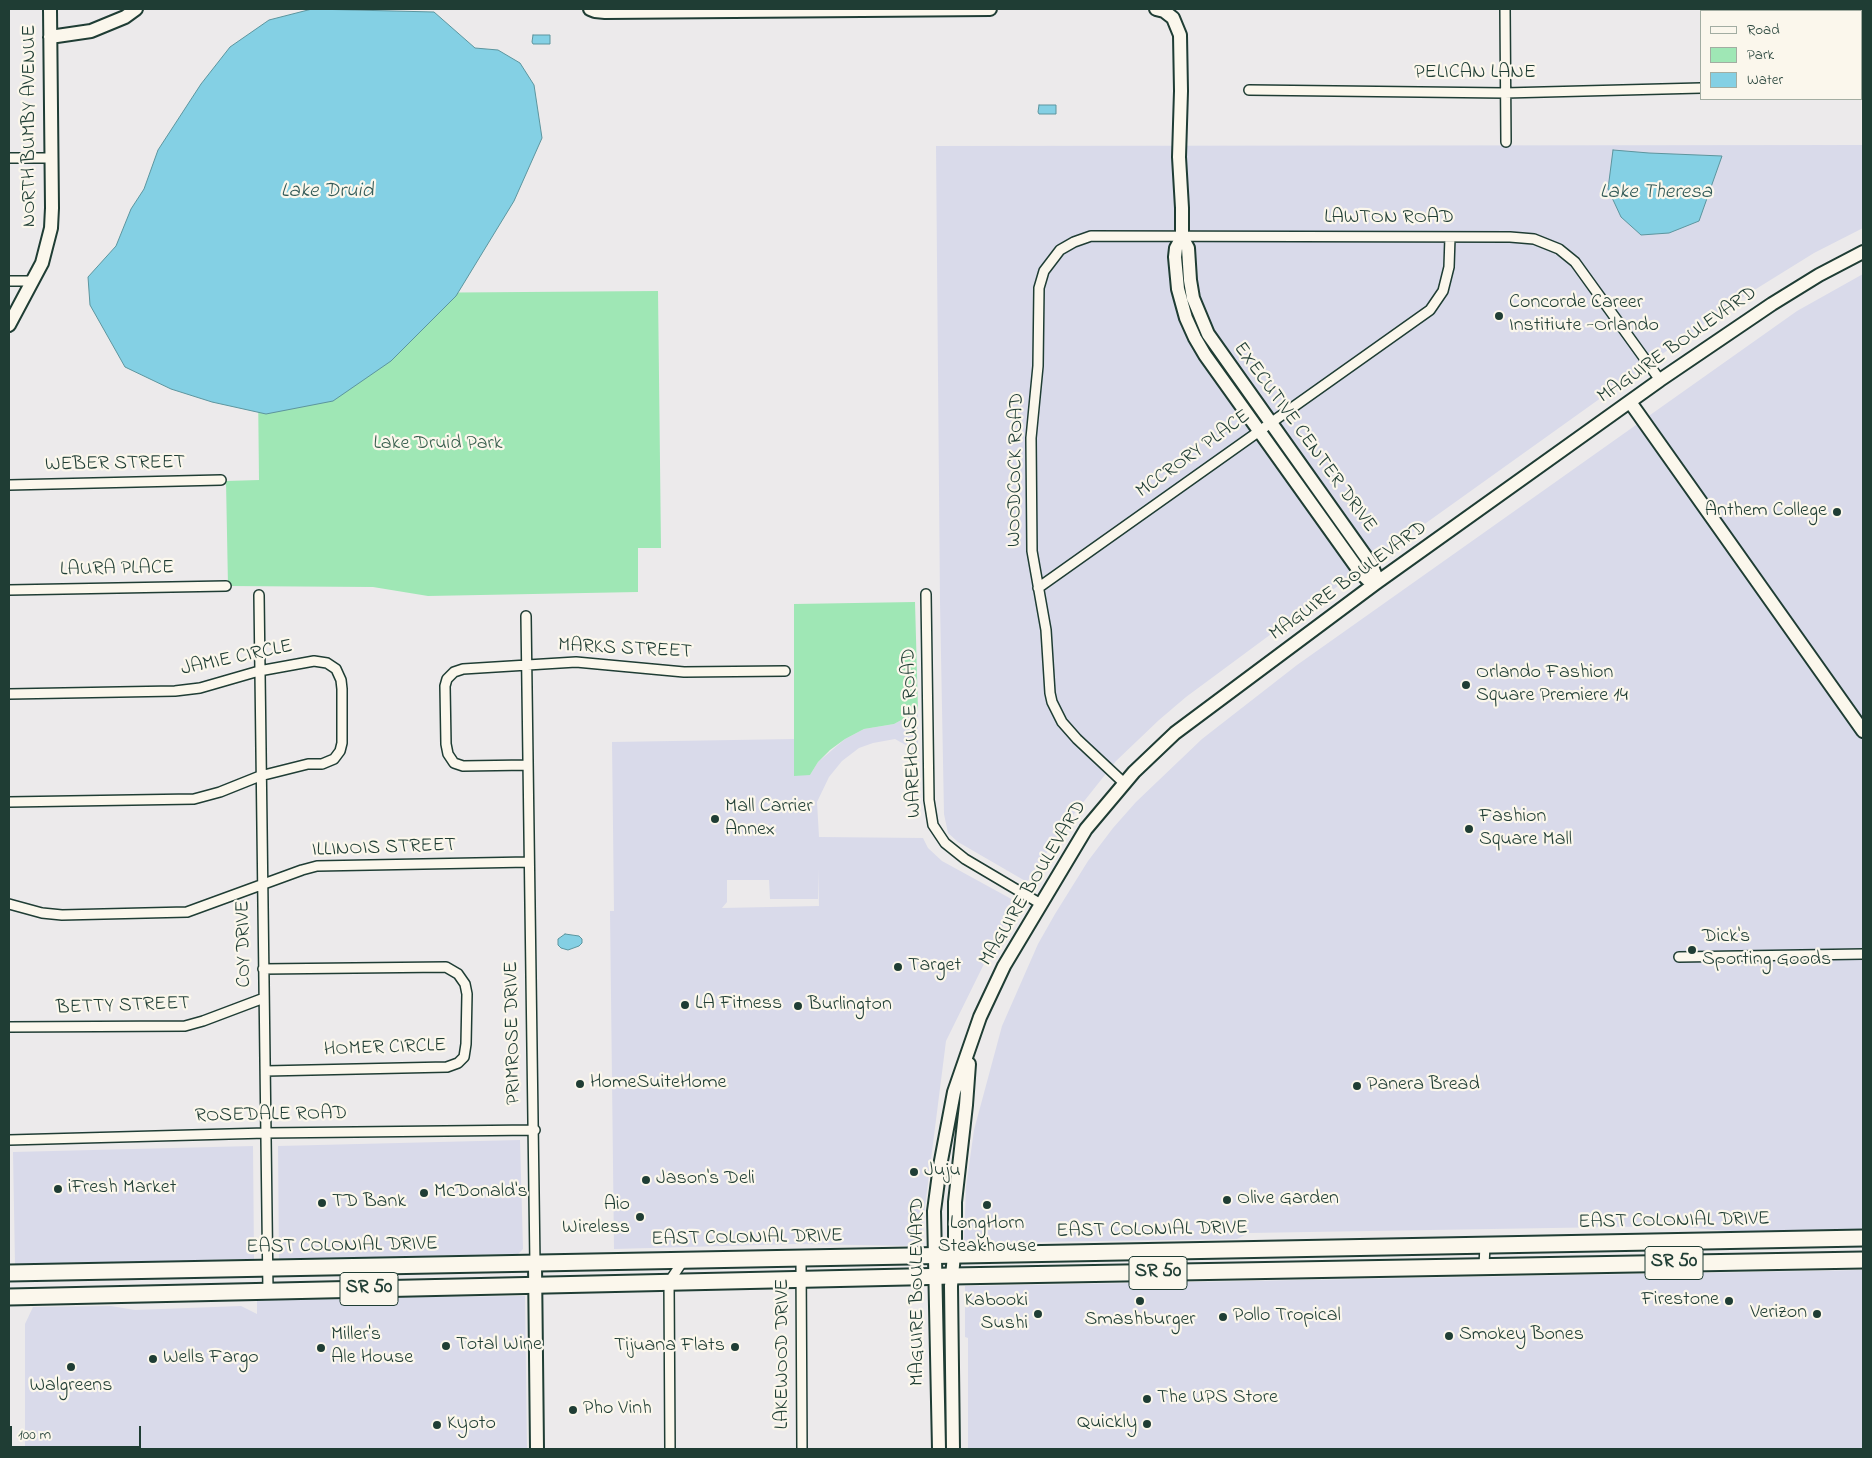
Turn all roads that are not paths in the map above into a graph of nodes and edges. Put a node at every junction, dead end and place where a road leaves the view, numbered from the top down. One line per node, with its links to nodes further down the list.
1 (50, 9): 7 (street, NORTH BUMBY AVENUE)
2 (136, 9): 7 (street)
3 (590, 9): 4 (street)
4 (990, 9)
5 (1156, 9): 14 (street, EXECUTIVE CENTER DRIVE)
6 (1505, 9): 10 (street)
7 (50, 37): 13 (street, NORTH BUMBY AVENUE)
8 (1700, 88): 10 (street, PELICAN LANE)
9 (1249, 90): 10 (street, PELICAN LANE)
10 (1506, 93): 11 (street)
11 (1506, 142)
12 (9, 158): 13 (street)
13 (52, 158): 19 (street, NORTH BUMBY AVENUE)
14 (1182, 237): 15 (street, LAWTON ROAD); 17 (street, LAWTON ROAD); 23 (street, EXECUTIVE CENTER DRIVE)
15 (1450, 237): 21 (street, LAWTON ROAD); 23 (street, MCCRORY PLACE)
16 (1863, 252): 21 (street, MAGUIRE BOULEVARD)
17 (1056, 254): 28 (street, WOODCOCK ROAD)
18 (9, 281): 19 (street)
19 (33, 281): 20 (street, NORTH BUMBY AVENUE)
20 (9, 325)
21 (1660, 380): 22 (street, MAGUIRE BOULEVARD)
22 (1630, 402): 26 (street, MAGUIRE BOULEVARD); 37 (street)
23 (1265, 427): 26 (street, EXECUTIVE CENTER DRIVE); 28 (street, MCCRORY PLACE)
24 (222, 480): 25 (street, WEBER STREET)
25 (9, 485)
26 (1376, 584): 40 (street, MAGUIRE BOULEVARD)
27 (226, 586): 29 (street, LAURA PLACE)
28 (1038, 588): 40 (street, WOODCOCK ROAD)
29 (9, 590)
30 (258, 594): 34 (street, COY DRIVE)
31 (926, 594): 45 (street, WAREHOUSE ROAD)
32 (526, 616): 33 (street, PRIMROSE DRIVE)
33 (527, 664): 35 (street, MARKS STREET); 38 (street, PRIMROSE DRIVE); 38 (street, MARKS STREET)
34 (259, 671): 36 (street, JAMIE CIRCLE); 39 (street, COY DRIVE); 39 (street, JAMIE CIRCLE)
35 (786, 671)
36 (9, 694)
37 (1863, 731)
38 (528, 765): 42 (street, PRIMROSE DRIVE)
39 (260, 776): 41 (street); 43 (street, COY DRIVE)
40 (1124, 783): 45 (street, MAGUIRE BOULEVARD)
41 (9, 802)
42 (529, 862): 43 (street, ILLINOIS STREET); 53 (street, PRIMROSE DRIVE)
43 (261, 886): 44 (street, ILLINOIS STREET); 48 (street, COY DRIVE)
44 (9, 904)
45 (1041, 904): 51 (street, MAGUIRE BOULEVARD)
46 (1863, 954): 47 (street)
47 (1679, 957)
48 (263, 969): 49 (street, COY DRIVE); 52 (street, HOMER CIRCLE)
49 (264, 998): 50 (street, BETTY STREET); 52 (street, COY DRIVE)
50 (9, 1028)
51 (969, 1049): 60 (street, MAGUIRE BOULEVARD); 61 (street, MAGUIRE BOULEVARD)
52 (266, 1071): 54 (street, COY DRIVE)
53 (534, 1130): 54 (street, ROSEDALE ROAD); 65 (street, PRIMROSE DRIVE)
54 (266, 1133): 55 (street, ROSEDALE ROAD); 67 (street, COY DRIVE)
55 (9, 1140)
56 (1863, 1238): 57 (highway, EAST COLONIAL DRIVE / SR 50)
57 (1485, 1245): 58 (highway, EAST COLONIAL DRIVE / SR 50); 66 (street)
58 (1330, 1247): 59 (highway, EAST COLONIAL DRIVE / SR 50); 68 (highway)
59 (1256, 1249): 61 (highway, EAST COLONIAL DRIVE / SR 50); 70 (highway)
60 (935, 1255): 61 (highway, EAST COLONIAL DRIVE / SR 50); 62 (highway, EAST COLONIAL DRIVE / SR 50); 71 (street, MAGUIRE BOULEVARD)
61 (954, 1255): 72 (street, MAGUIRE BOULEVARD)
62 (801, 1259): 64 (highway, EAST COLONIAL DRIVE / SR 50); 73 (street, LAKEWOOD DRIVE)
63 (1863, 1260): 66 (highway, EAST COLONIAL DRIVE / SR 50)
64 (683, 1261): 65 (highway, EAST COLONIAL DRIVE / SR 50); 74 (street)
65 (535, 1264): 67 (highway, EAST COLONIAL DRIVE / SR 50); 75 (street, PRIMROSE DRIVE)
66 (1484, 1266): 68 (highway, EAST COLONIAL DRIVE / SR 50)
67 (268, 1268): 69 (highway, EAST COLONIAL DRIVE / SR 50); 76 (street, COY DRIVE)
68 (1251, 1271): 70 (highway, EAST COLONIAL DRIVE / SR 50)
69 (9, 1273)
70 (1114, 1273): 72 (highway, EAST COLONIAL DRIVE / SR 50)
71 (936, 1276): 72 (highway, EAST COLONIAL DRIVE / SR 50); 73 (highway, EAST COLONIAL DRIVE / SR 50); 81 (street, MAGUIRE BOULEVARD)
72 (952, 1276): 82 (street, MAGUIRE BOULEVARD)
73 (801, 1279): 74 (highway, EAST COLONIAL DRIVE / SR 50); 80 (street, LAKEWOOD DRIVE)
74 (669, 1282): 75 (highway, EAST COLONIAL DRIVE / SR 50); 79 (street)
75 (536, 1286): 76 (highway, EAST COLONIAL DRIVE / SR 50); 78 (street, PRIMROSE DRIVE)
76 (268, 1292): 77 (highway, EAST COLONIAL DRIVE / SR 50)
77 (9, 1298)
78 (537, 1449)
79 (670, 1449)
80 (802, 1449)
81 (939, 1449)
82 (953, 1449)

